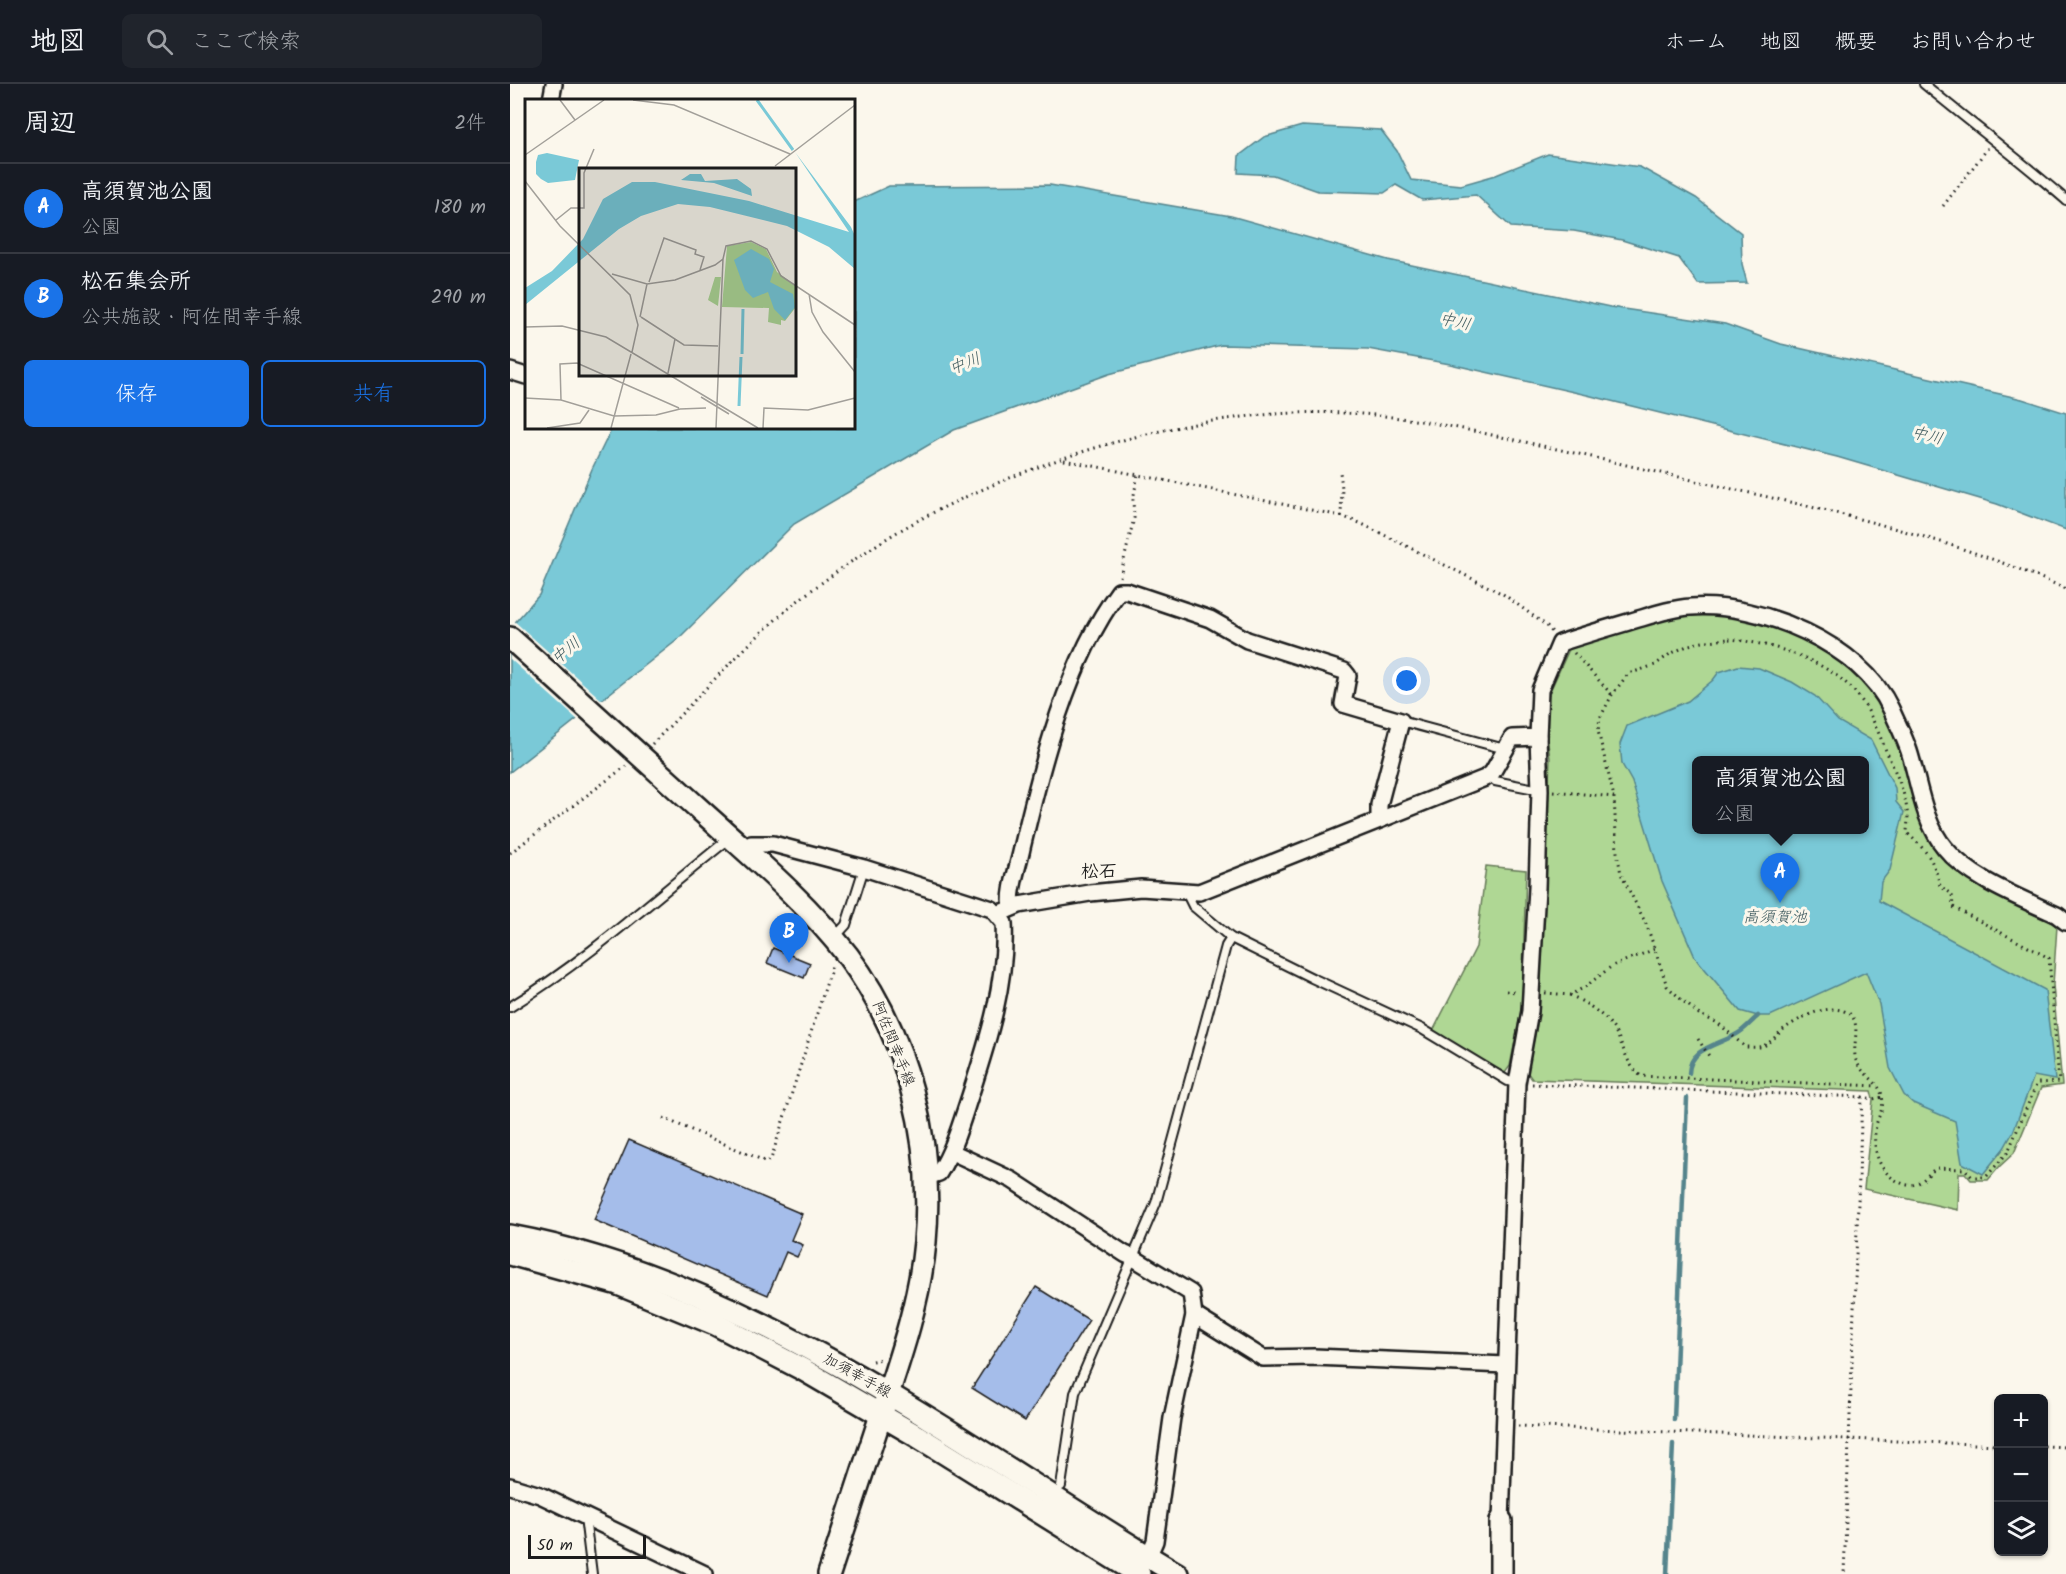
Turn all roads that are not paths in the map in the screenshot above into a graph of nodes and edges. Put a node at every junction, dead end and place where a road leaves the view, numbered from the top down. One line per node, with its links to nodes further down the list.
1 (554, 84): 3 (street)
2 (1924, 84): 4 (lane)
3 (551, 99)
4 (2066, 200)
5 (510, 371): 6 (street)
6 (525, 376)
7 (510, 639): 14 (main road, 阿佐間幸手線)
8 (1401, 722): 10 (lane); 13 (street); 17 (street)
9 (1538, 737): 10 (street); 12 (street); 19 (street)
10 (1505, 749): 11 (street)
11 (1489, 775): 12 (lane); 13 (street)
12 (1540, 790): 23 (street)
13 (1378, 819): 16 (street)
14 (737, 843): 15 (street); 21 (main road, 阿佐間幸手線); 22 (lane)
15 (864, 868): 18 (street); 21 (lane)
16 (1186, 892): 17 (street); 20 (lane)
17 (1012, 907): 18 (street)
18 (998, 914): 24 (street)
19 (2066, 922)
20 (1231, 938): 23 (lane); 28 (lane)
21 (837, 944): 25 (main road, 阿佐間幸手線)
22 (510, 1007)
23 (1517, 1083): 30 (street)
24 (952, 1152): 25 (street); 28 (street)
25 (926, 1177): 31 (main road, 阿佐間幸手線)
26 (510, 1236): 31 (main road, 加須幸手線)
27 (510, 1254): 32 (main road, 加須幸手線)
28 (1132, 1257): 29 (street); 34 (lane)
29 (1194, 1315): 30 (street); 37 (street)
30 (1506, 1365): 36 (street)
31 (888, 1394): 32 (main road, 阿佐間幸手線); 37 (main road, 加須幸手線)
32 (881, 1416): 37 (main road, 加須幸手線); 40 (main road, 阿佐間幸手線)
33 (510, 1486): 35 (street)
34 (1060, 1486)
35 (585, 1516): 38 (lane); 39 (street)
36 (1501, 1521): 42 (main road)
37 (1143, 1565): 41 (main road, 加須幸手線)
38 (592, 1574)
39 (705, 1574)
40 (829, 1574)
41 (1177, 1574)
42 (1502, 1574)

